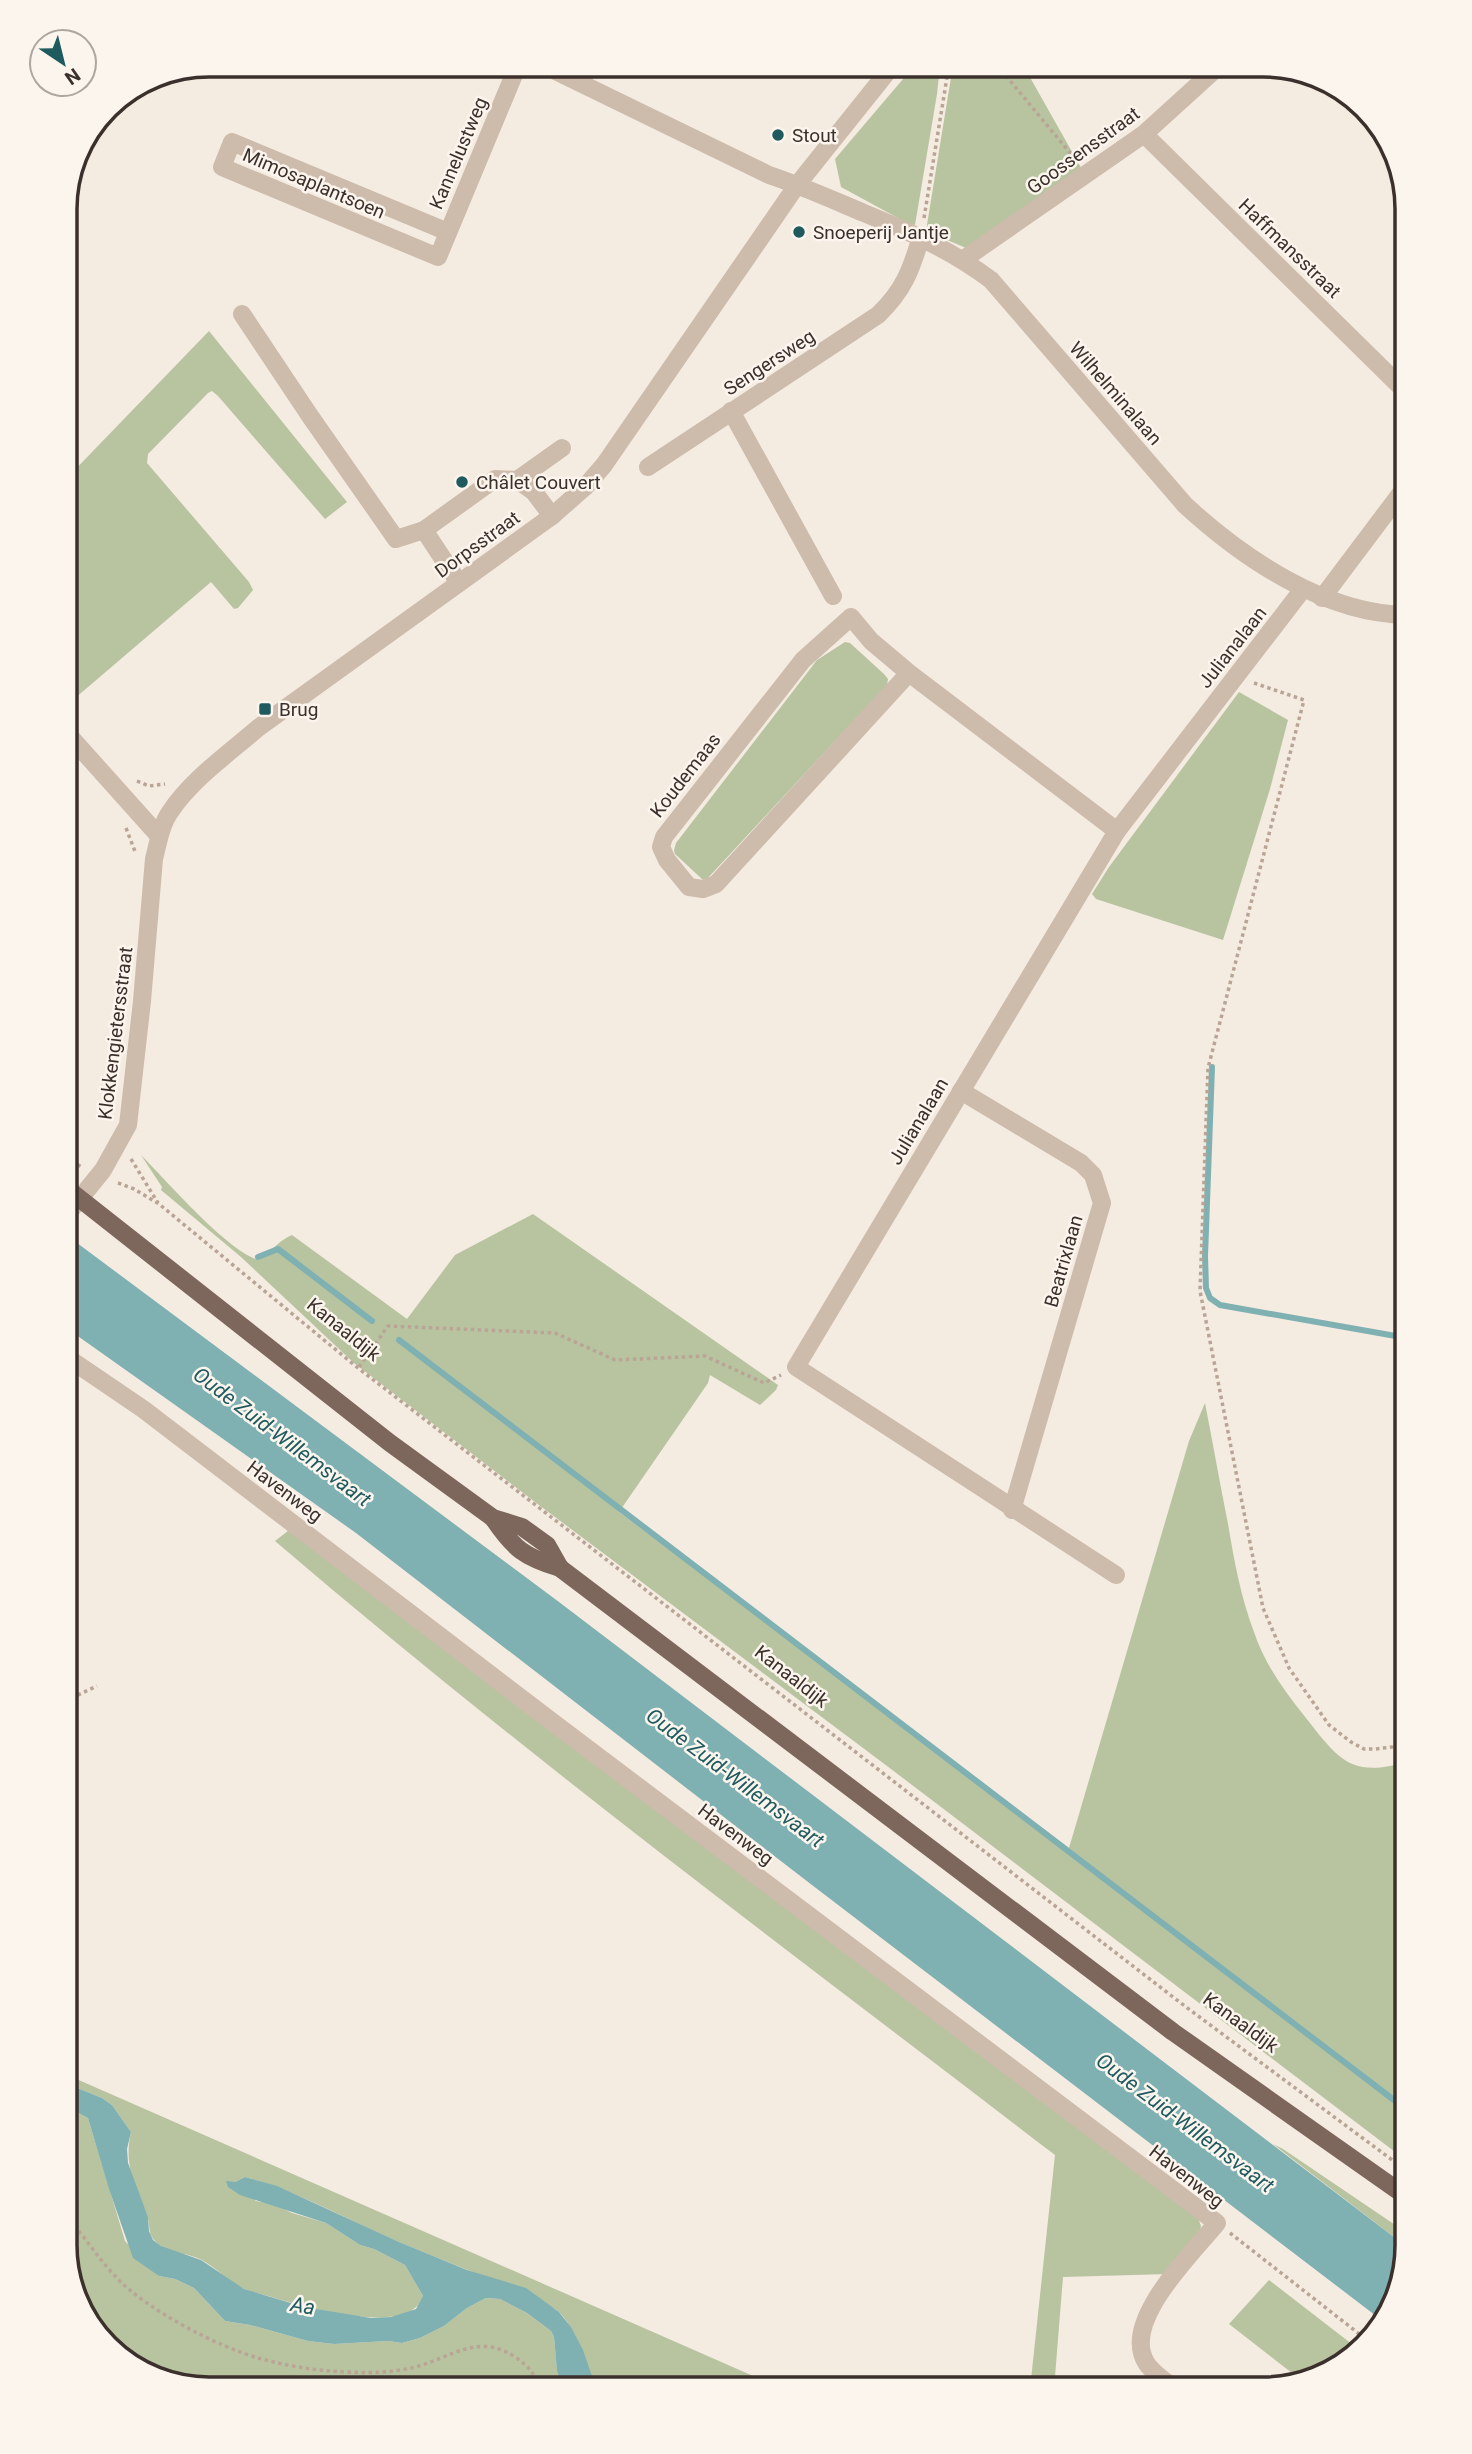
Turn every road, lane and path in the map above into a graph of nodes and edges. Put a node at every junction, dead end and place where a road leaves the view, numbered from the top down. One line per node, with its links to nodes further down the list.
1 (513, 77): 12 (street, Kannelustweg)
2 (570, 77): 8 (street)
3 (582, 77): 8 (street)
4 (882, 77): 11 (street, Dorpsstraat)
5 (947, 77): 13 (path)
6 (1007, 77): 10 (path)
7 (1207, 77): 9 (street, Goossensstraat)
8 (579, 81): 11 (street)
9 (1144, 134): 10 (street, Goossensstraat); 17 (street, Haffmansstraat)
10 (1088, 175): 15 (street, Goossensstraat)
11 (797, 185): 13 (street, Wilhelminalaan); 23 (street, Dorpsstraat)
12 (448, 232): 14 (street, Kannelustweg); 14 (street, Mimosaplantsoen)
13 (921, 237): 15 (street, Wilhelminalaan); 18 (street, Sengersweg)
14 (438, 257)
15 (964, 259): 26 (street, Wilhelminalaan)
16 (242, 314): 24 (street)
17 (1395, 381)
18 (731, 411): 20 (street, Sengersweg); 27 (street)
19 (562, 447): 21 (street)
20 (648, 467)
21 (517, 480): 23 (street); 24 (street)
22 (1395, 501): 28 (street)
23 (552, 516): 25 (street, Dorpsstraat)
24 (424, 530): 25 (street)
25 (459, 583): 38 (street, Dorpsstraat)
26 (1303, 589): 28 (street, Wilhelminalaan); 31 (street, Julianalaan)
27 (833, 596)
28 (1322, 598): 29 (street, Wilhelminalaan)
29 (1395, 615)
30 (909, 673): 30 (street, Koudemaas); 37 (street, Koudemaas)
31 (1235, 677): 37 (street, Julianalaan); 53 (path)
32 (77, 715): 33 (path)
33 (83, 722)
34 (77, 744): 38 (street)
35 (128, 772): 36 (path)
36 (165, 784)
37 (1116, 831): 39 (street, Julianalaan)
38 (159, 836): 40 (street, Klokkengietersstraat)
39 (961, 1091): 47 (street, Julianalaan); 49 (street, Beatrixlaan)
40 (120, 1141): 41 (street, Klokkengietersstraat); 45 (path, Kanaaldijk)
41 (98, 1177): 43 (street, Klokkengietersstraat); 45 (path, Kanaaldijk)
42 (77, 1196): 43 (main road)
43 (81, 1199): 44 (street, Klokkengietersstraat); 55 (main road)
44 (77, 1204)
45 (159, 1205): 48 (path, Kanaaldijk)
46 (77, 1364): 56 (street, Havenweg)
47 (796, 1367): 48 (path); 49 (street)
48 (358, 1368): 54 (path, Kanaaldijk)
49 (1012, 1510): 50 (street)
50 (1116, 1576)
51 (97, 1686): 52 (path)
52 (77, 1695)
53 (1395, 1746)
54 (1395, 2162)
55 (1395, 2189)
56 (1217, 2223): 58 (path); 60 (street, Havenweg)
57 (77, 2230): 59 (path)
58 (1360, 2334)
59 (534, 2377)
60 (1162, 2377)

